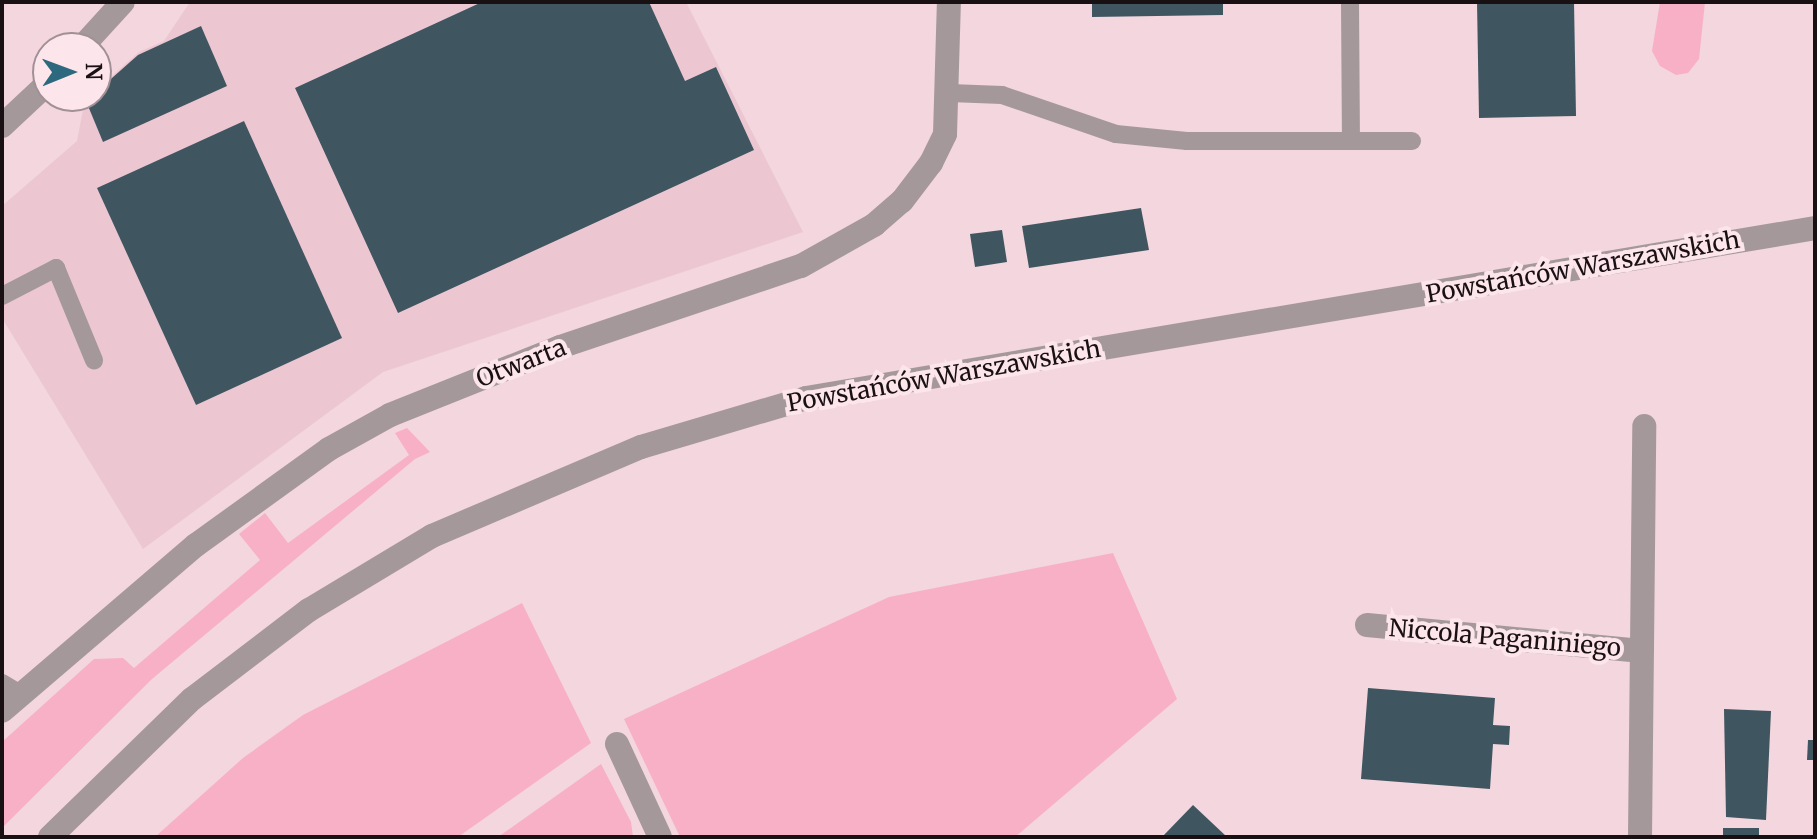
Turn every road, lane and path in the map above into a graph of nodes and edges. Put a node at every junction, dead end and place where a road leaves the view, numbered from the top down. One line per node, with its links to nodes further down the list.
1 (123, 2): 4 (street)
2 (949, 2): 5 (street, Otwarta)
3 (1350, 2): 8 (lane)
4 (96, 32)
5 (950, 93): 8 (lane); 16 (street, Otwarta)
6 (32, 98): 7 (street)
7 (2, 126)
8 (1351, 141): 9 (lane)
9 (1412, 141)
10 (1815, 228): 19 (street, Powstańców Warszawskich)
11 (2, 296): 12 (lane)
12 (94, 360)
13 (1644, 426): 15 (street, Niccola Paganiniego)
14 (1367, 625): 15 (street, Niccola Paganiniego)
15 (1642, 651): 21 (street, Niccola Paganiniego)
16 (11, 688): 17 (street, Otwarta)
17 (2, 711)
18 (617, 744): 20 (street)
19 (50, 837)
20 (660, 837)
21 (1640, 837)

